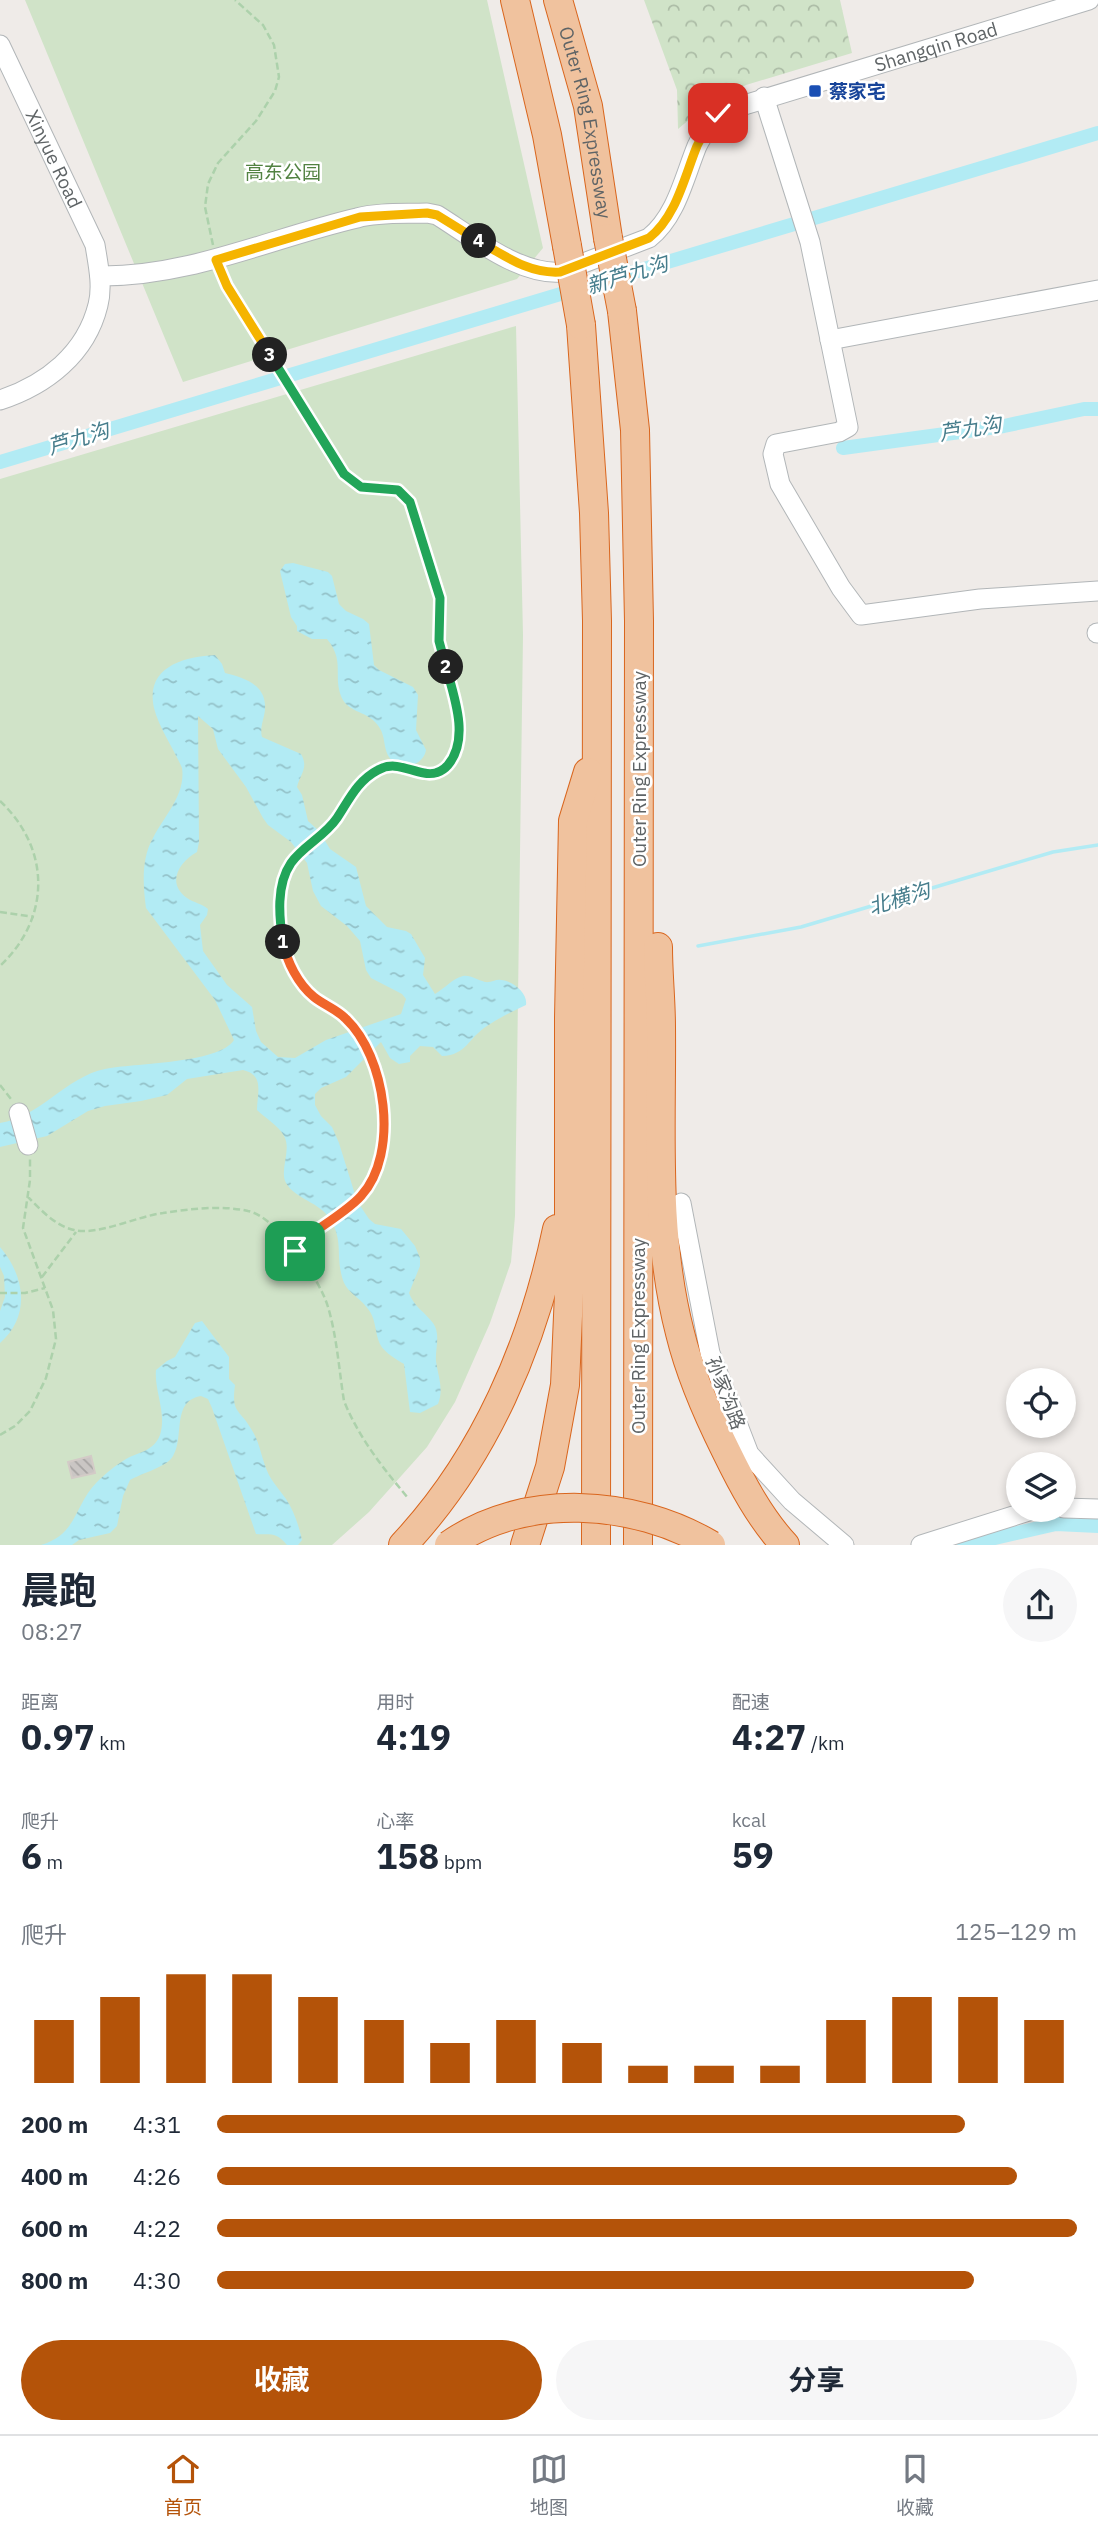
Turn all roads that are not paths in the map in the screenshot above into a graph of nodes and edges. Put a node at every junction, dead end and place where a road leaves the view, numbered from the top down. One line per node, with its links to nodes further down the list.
1 (515, 0): 11 (highway, Outer Ring Expressway, bridge)
2 (558, 0): 12 (highway, Outer Ring Expressway, bridge)
3 (1089, 0): 5 (street, Shangqin Road)
4 (0, 45): 6 (street, Xinyue Road)
5 (764, 97): 6 (street, Shangqin Road); 8 (street)
6 (100, 276): 9 (street)
7 (1098, 290): 8 (street)
8 (830, 340): 10 (street)
9 (0, 400)
10 (1098, 591)
11 (597, 742): 15 (highway); 23 (highway, Outer Ring Expressway)
12 (639, 833): 24 (highway, Outer Ring Expressway); 26 (highway)
13 (19, 1113): 14 (street)
14 (28, 1145)
15 (569, 1201): 20 (highway); 22 (highway)
16 (681, 1203): 27 (street, 孙家沟路)
17 (1076, 1508): 18 (street)
18 (1098, 1509)
19 (1006, 1518): 28 (street)
20 (403, 1545)
21 (449, 1545): 25 (highway, bridge)
22 (526, 1545)
23 (596, 1545)
24 (638, 1545)
25 (711, 1545)
26 (785, 1545)
27 (844, 1545)
28 (921, 1545)

